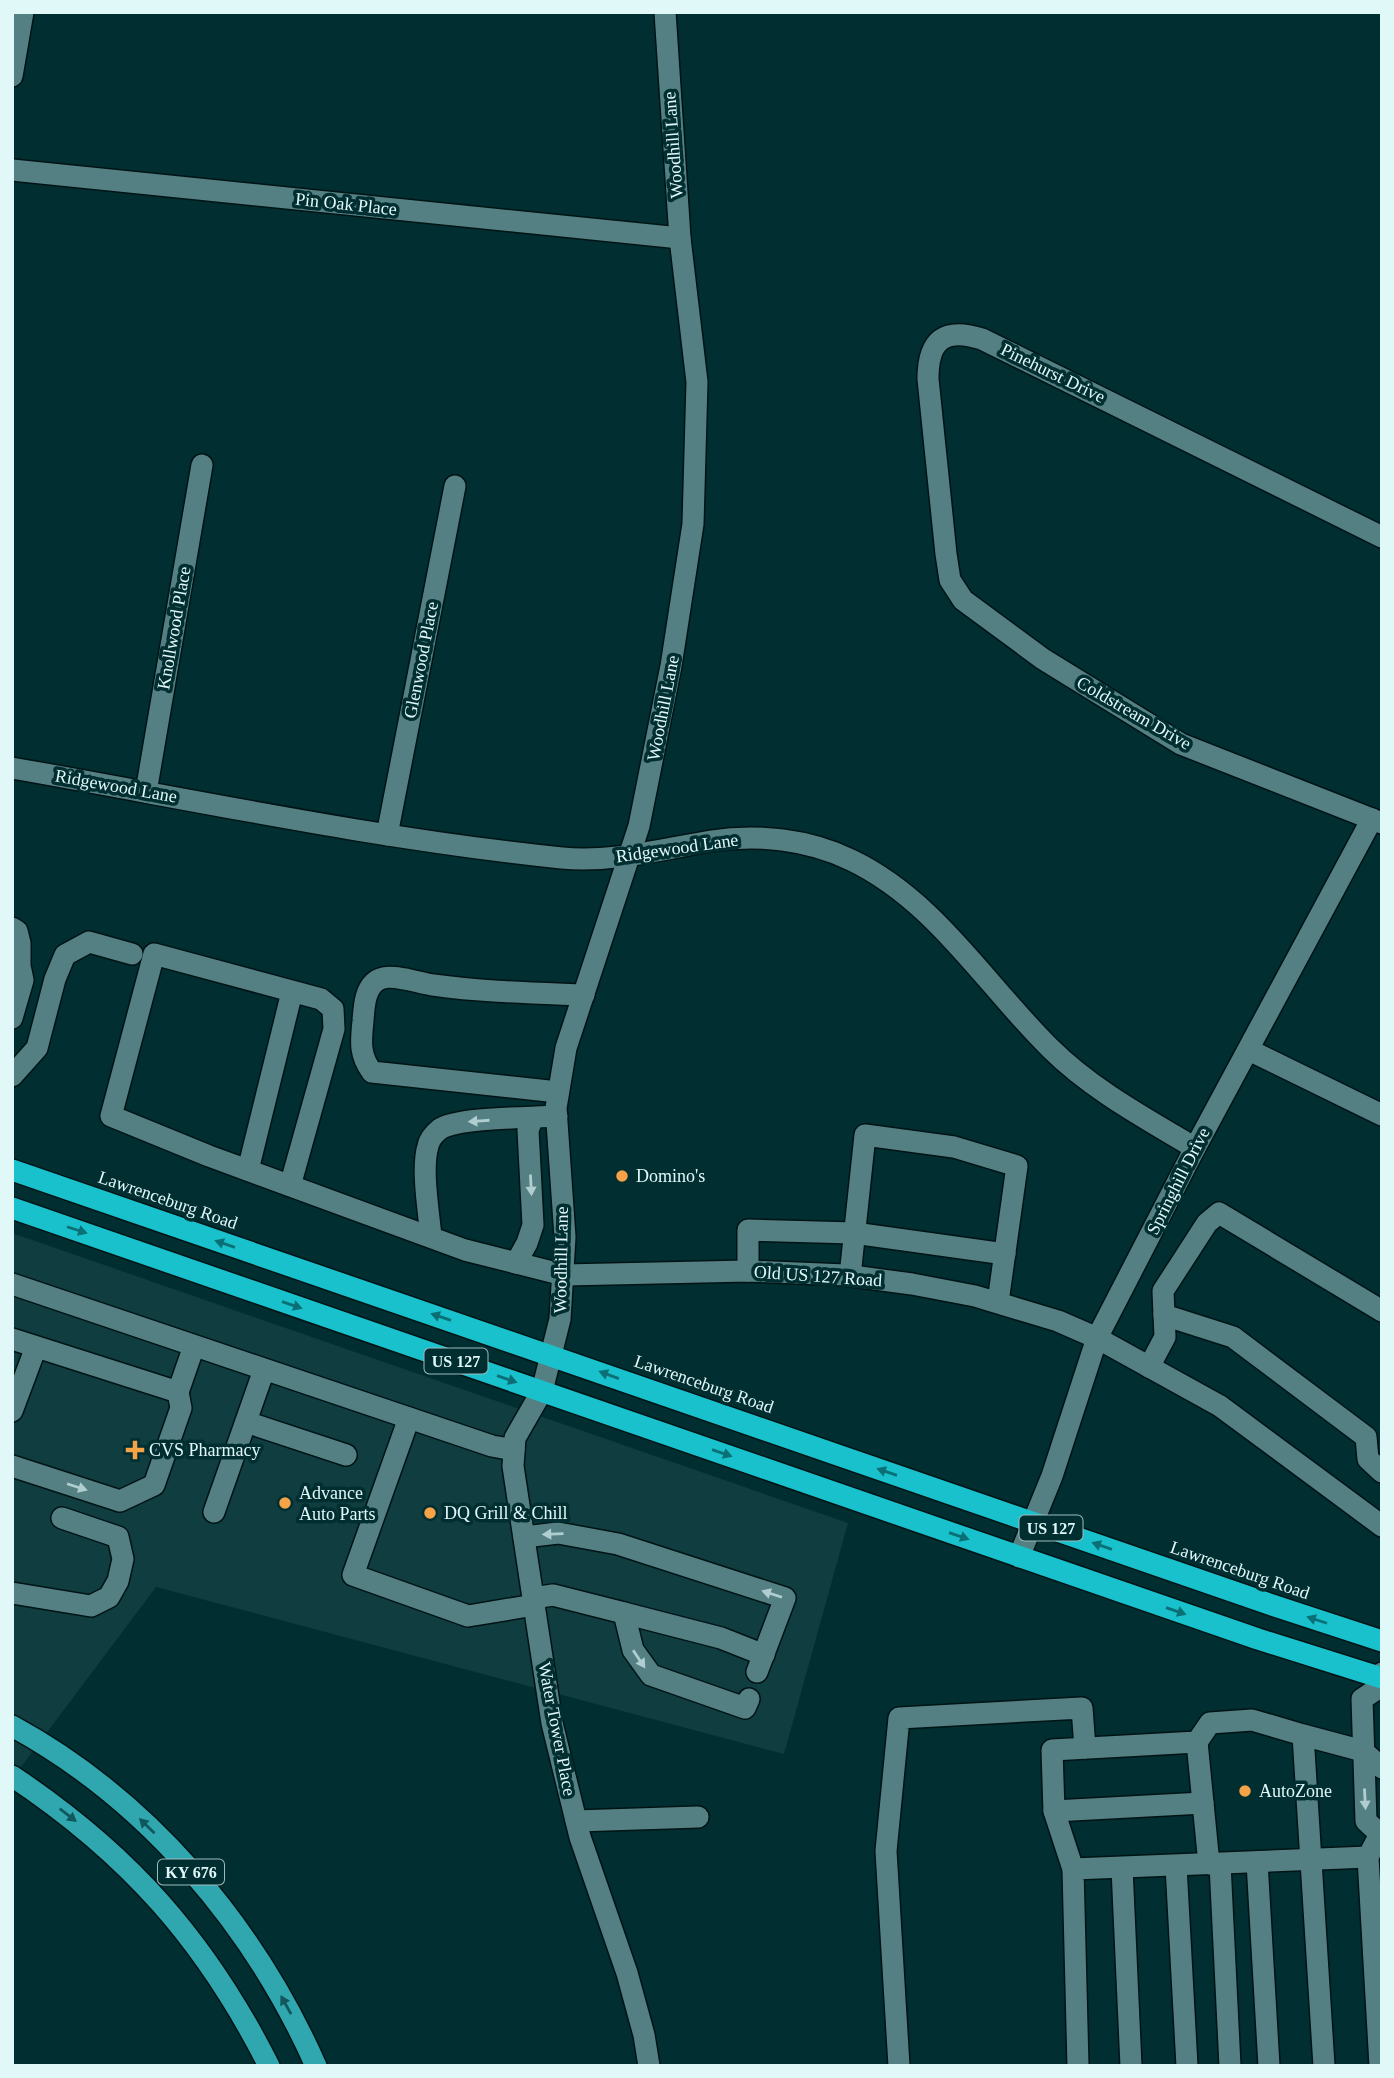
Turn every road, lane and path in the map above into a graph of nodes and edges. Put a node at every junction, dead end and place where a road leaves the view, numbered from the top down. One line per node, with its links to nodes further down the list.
1 (23, 12): 3 (street)
2 (665, 12): 5 (street, Woodhill Lane)
3 (12, 76)
4 (12, 170): 5 (street, Pin Oak Place)
5 (680, 238): 14 (street, Woodhill Lane)
6 (202, 465): 11 (street, Knollwood Place)
7 (455, 486): 13 (street, Glenwood Place)
8 (1382, 537): 9 (street, Pinehurst Drive)
9 (950, 580): 12 (street, Coldstream Drive)
10 (12, 768): 11 (street, Ridgewood Lane)
11 (146, 792): 13 (street, Ridgewood Lane)
12 (1377, 821): 20 (street, Springhill Drive)
13 (387, 835): 14 (street, Ridgewood Lane)
14 (631, 856): 18 (street, Woodhill Lane); 26 (street, Ridgewood Lane)
15 (12, 928): 19 (street)
16 (132, 954): 21 (street)
17 (292, 992): 28 (street); 28 (street, Old US 127 Road); 29 (street)
18 (584, 995): 22 (street, Woodhill Lane); 22 (street)
19 (12, 1018)
20 (1249, 1050): 23 (street); 26 (street, Springhill Drive)
21 (12, 1076)
22 (558, 1092): 24 (street, Woodhill Lane)
23 (1382, 1115)
24 (557, 1116): 25 (street); 36 (street, Woodhill Lane)
25 (533, 1118): 32 (street, one-way to 32); 34 (street, one-way to 34)
26 (1195, 1148): 42 (street, Springhill Drive)
27 (12, 1170): 46 (highway, Lawrenceburg Road / US 127, one-way to 27)
28 (248, 1170): 29 (street, Old US 127 Road)
29 (290, 1186): 32 (street, Old US 127 Road)
30 (12, 1208): 49 (highway, US 127, one-way to 49)
31 (854, 1233): 33 (street); 33 (street); 35 (street); 37 (street)
32 (431, 1237): 34 (street, Old US 127 Road)
33 (1004, 1254): 39 (street)
34 (516, 1263): 36 (street, Old US 127 Road)
35 (748, 1271): 36 (street, Old US 127 Road); 37 (street, Old US 127 Road)
36 (564, 1275): 46 (street, Woodhill Lane)
37 (850, 1276): 39 (street, Old US 127 Road)
38 (12, 1284): 44 (street)
39 (998, 1302): 42 (street, Old US 127 Road)
40 (1382, 1311): 41 (street)
41 (1164, 1314): 47 (street); 57 (street)
42 (1097, 1338): 47 (street, Old US 127 Road); 60 (street, Springhill Drive)
43 (12, 1339): 45 (street)
44 (194, 1346): 48 (street); 50 (street)
45 (36, 1347): 50 (street); 51 (street)
46 (552, 1355): 49 (street, Woodhill Lane); 60 (highway, Lawrenceburg Road / US 127, one-way to 46)
47 (1149, 1367): 61 (street, Old US 127 Road)
48 (264, 1370): 52 (street); 53 (street)
49 (542, 1391): 54 (street, Water Tower Place); 63 (highway, US 127, one-way to 63)
50 (178, 1392): 56 (street, one-way to 50)
51 (12, 1411)
52 (408, 1418): 54 (street); 65 (street)
53 (246, 1422): 55 (street); 58 (street)
54 (514, 1450): 62 (street, Water Tower Place)
55 (346, 1455)
56 (12, 1466)
57 (1382, 1472)
58 (214, 1512)
59 (62, 1518): 64 (street)
60 (1033, 1522): 63 (street, Springhill Drive); 67 (highway, Lawrenceburg Road / US 127, one-way to 60)
61 (1382, 1526)
62 (524, 1537): 65 (street, Water Tower Place); 66 (street, one-way to 62)
63 (1019, 1557): 68 (highway, US 127, one-way to 68)
64 (12, 1593)
65 (534, 1602): 66 (street); 80 (street, Water Tower Place)
66 (624, 1614): 69 (street, one-way to 69)
67 (1382, 1641)
68 (1381, 1684): 74 (street)
69 (749, 1699)
70 (12, 1726): 91 (main road, KY 676, one-way to 70)
71 (1303, 1735): 72 (street); 74 (street); 83 (street)
72 (1197, 1742): 73 (street); 77 (street)
73 (1085, 1748): 78 (street); 93 (street)
74 (1363, 1751): 75 (street); 81 (street, one-way to 81)
75 (1382, 1768)
76 (12, 1776): 90 (main road, KY 676, one-way to 90)
77 (1203, 1803): 78 (street); 85 (street)
78 (1054, 1811): 88 (street)
79 (698, 1817): 80 (street)
80 (576, 1821): 92 (street, Water Tower Place)
81 (1381, 1833): 82 (street)
82 (1367, 1857): 83 (street); 89 (street)
83 (1310, 1858): 84 (street); 99 (street)
84 (1257, 1861): 85 (street); 98 (street)
85 (1215, 1864): 86 (street); 97 (street)
86 (1176, 1866): 87 (street); 96 (street)
87 (1122, 1868): 88 (street); 95 (street)
88 (1073, 1869): 94 (street)
89 (1376, 1901): 100 (street)
90 (269, 2066)
91 (316, 2066)
92 (649, 2066)
93 (899, 2066)
94 (1078, 2066)
95 (1131, 2066)
96 (1186, 2066)
97 (1230, 2066)
98 (1269, 2066)
99 (1324, 2066)
100 (1380, 2066)

